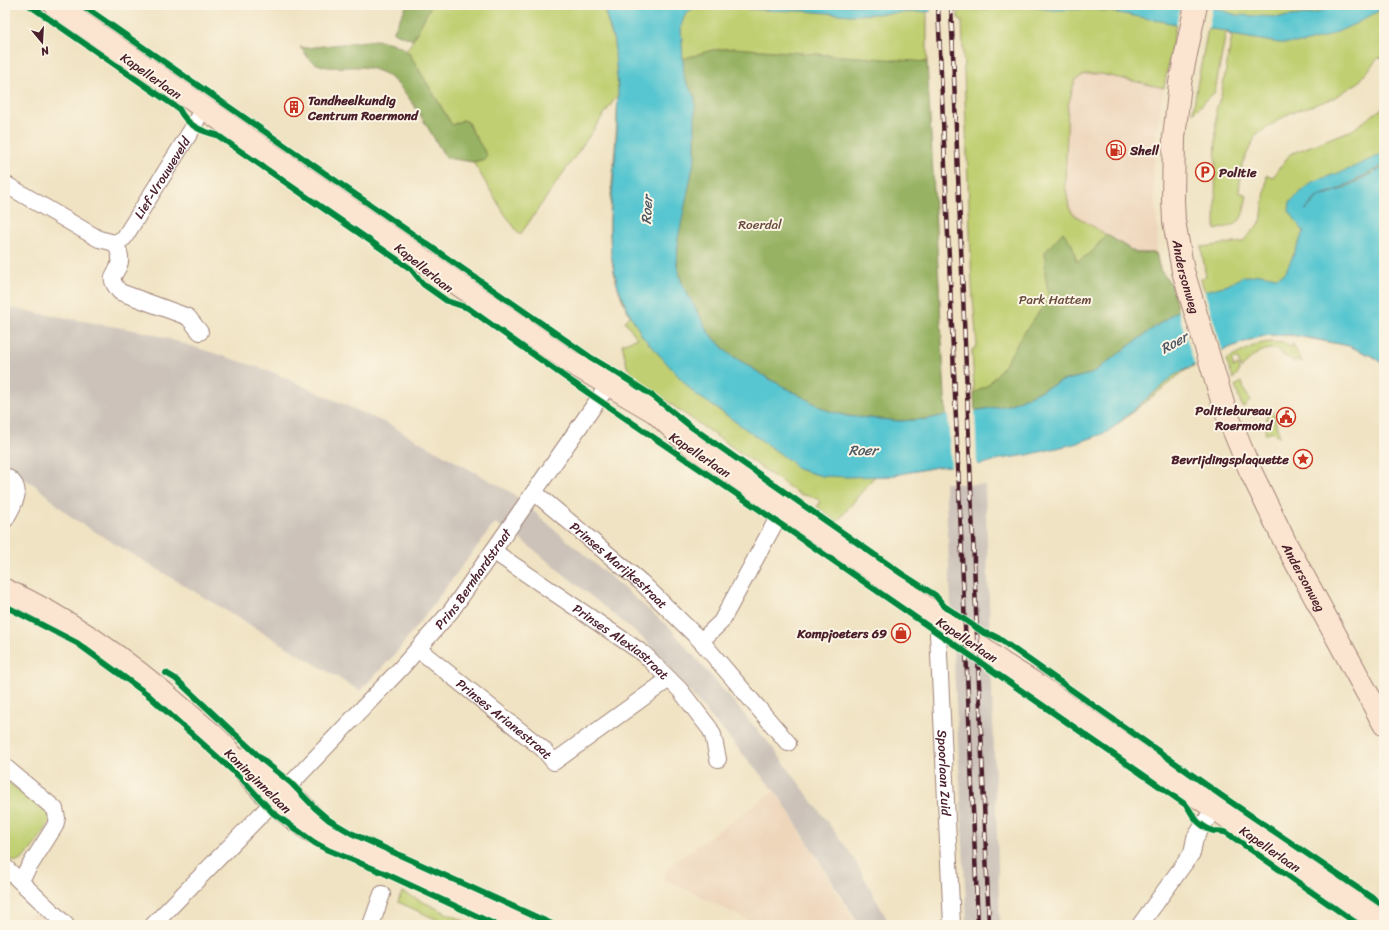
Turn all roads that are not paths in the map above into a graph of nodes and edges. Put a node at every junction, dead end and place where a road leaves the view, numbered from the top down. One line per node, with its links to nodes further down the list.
1 (55, 5): 3 (street, Kapellerlaan)
2 (1196, 5): 18 (street, Andersonweg)
3 (202, 108): 5 (street, Lief-Vrouweveld); 7 (street, Kapellerlaan)
4 (5, 184): 5 (street)
5 (115, 243): 6 (street)
6 (200, 332)
7 (608, 384): 9 (street, Prins Bernhardstraat); 10 (street, Kapellerlaan)
8 (5, 476): 11 (street)
9 (534, 492): 12 (street, Prins Bernhardstraat); 15 (street, Prinses Marijkestraat)
10 (784, 509): 14 (street, Kapellerlaan); 15 (street)
11 (5, 520)
12 (493, 551): 16 (street, Prins Bernhardstraat); 17 (street, Prinses Alexiastraat)
13 (5, 590): 22 (street, Koninginnelaan)
14 (945, 623): 23 (street, Kapellerlaan); 32 (street, Spoorlaan Zuid)
15 (701, 641): 19 (street, Prinses Marijkestraat)
16 (418, 649): 17 (street, Prinses Arianestraat); 22 (street, Prins Bernhardstraat)
17 (669, 679): 20 (street, Prinses Alexiastraat)
18 (1384, 724)
19 (788, 743)
20 (718, 759)
21 (5, 767): 25 (street)
22 (279, 796): 29 (street, Prins Bernhardstraat); 31 (street, Koninginnelaan)
23 (1214, 808): 27 (street, Kapellerlaan); 33 (street)
24 (5, 867): 25 (street)
25 (20, 881): 28 (street)
26 (382, 894): 30 (street)
27 (1384, 924)
28 (66, 925)
29 (153, 925)
30 (371, 925)
31 (527, 925)
32 (952, 925)
33 (1140, 925)

